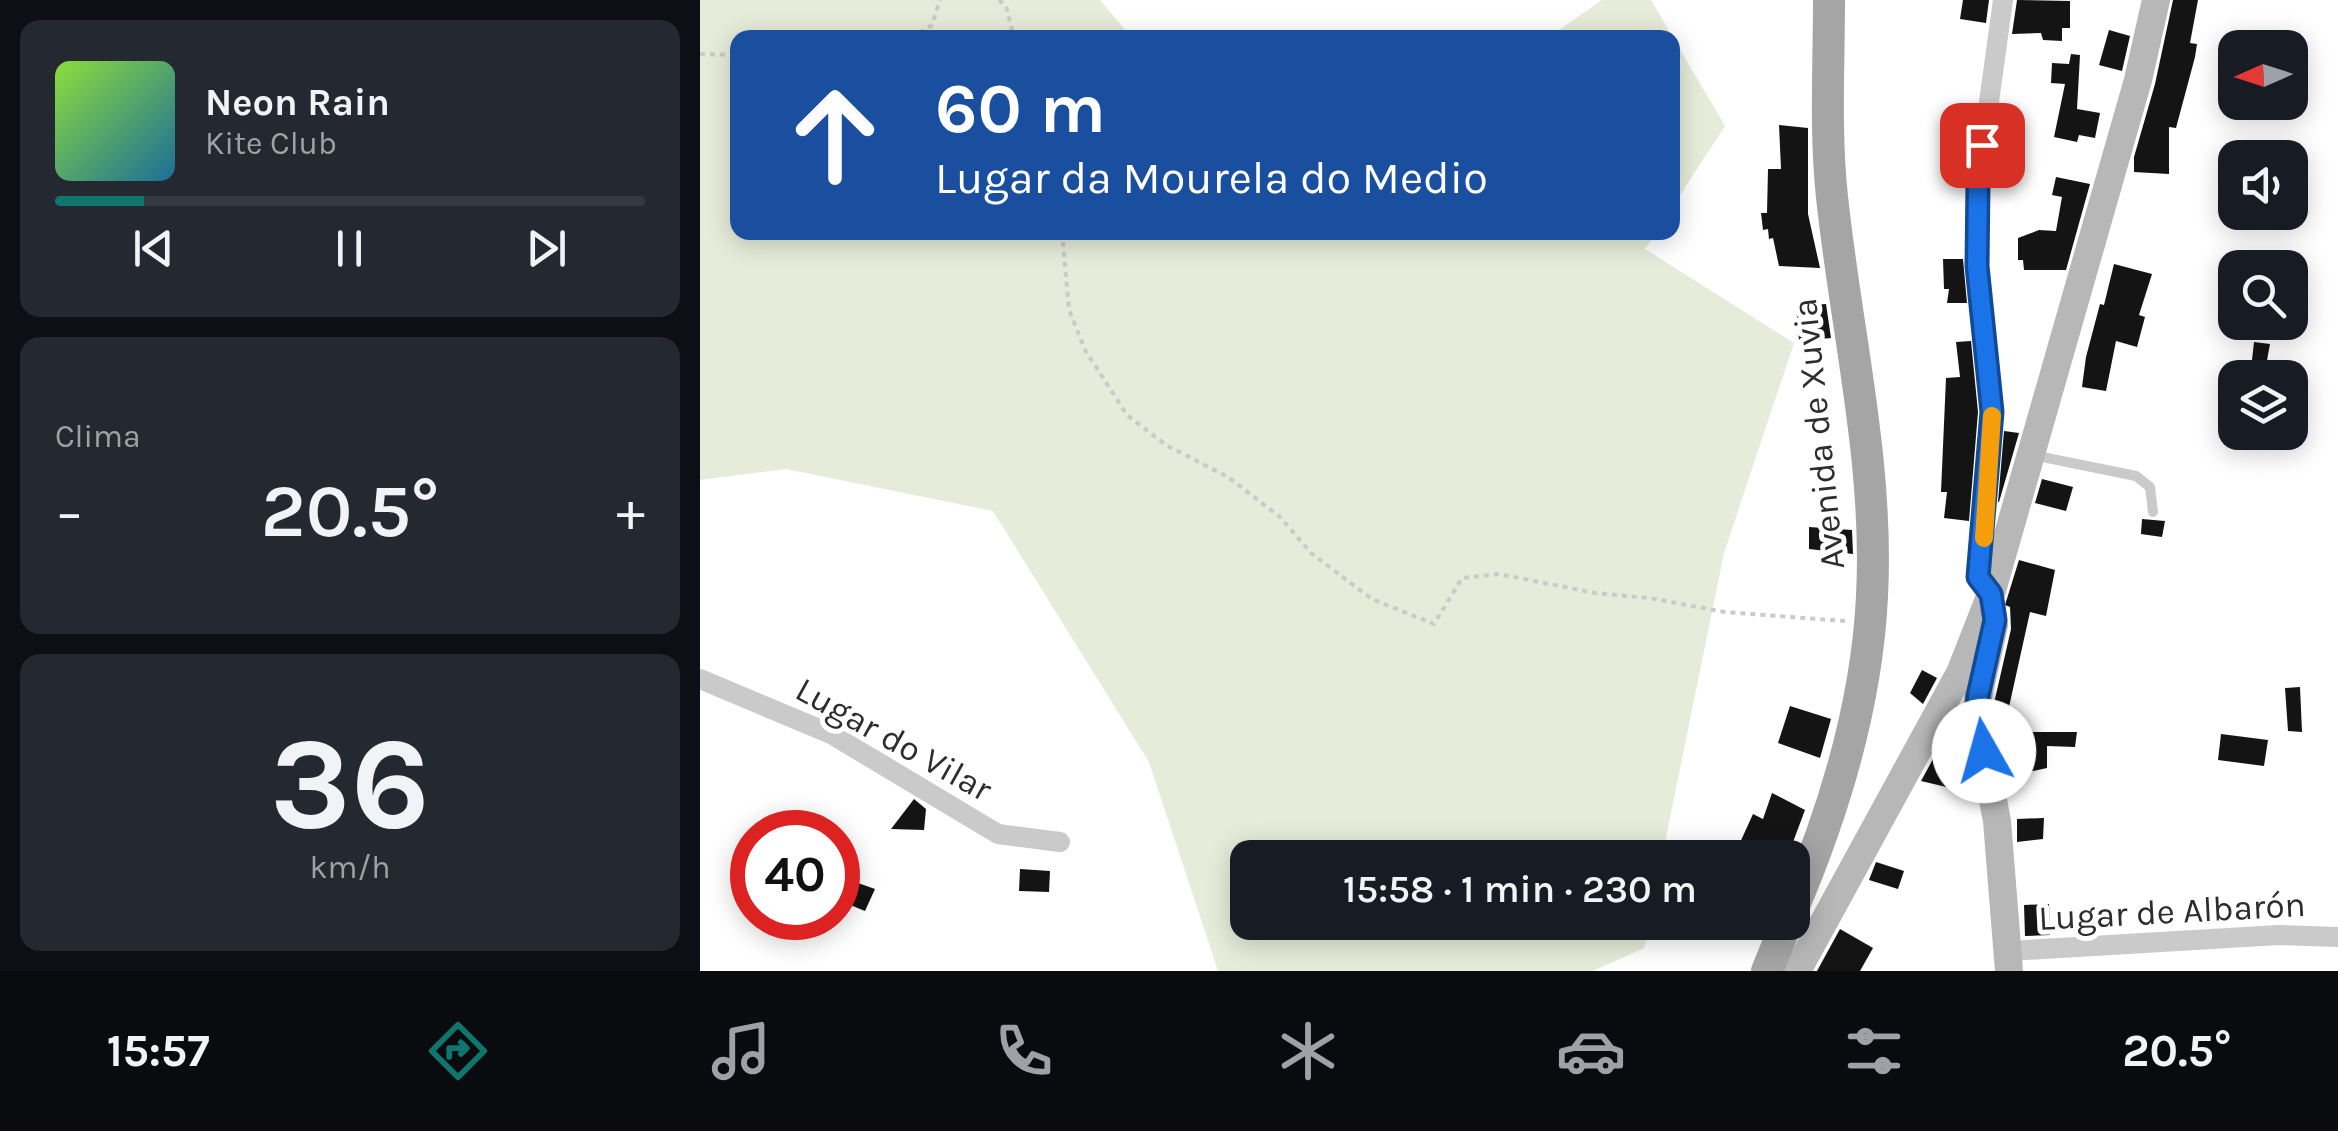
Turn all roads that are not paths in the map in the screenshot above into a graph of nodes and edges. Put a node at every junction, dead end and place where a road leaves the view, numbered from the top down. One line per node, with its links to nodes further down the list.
1 (1830, 0): 9 (main road, Avenida de Xuvia)
2 (2003, 0): 6 (street)
3 (2156, 0): 4 (street)
4 (2030, 454): 5 (lane); 6 (street)
5 (2153, 512)
6 (1991, 594): 12 (street); 14 (street)
7 (700, 679): 8 (street, Lugar do Vilar)
8 (1060, 842)
9 (1810, 862)
10 (2338, 937): 12 (street, Lugar de Albarón)
11 (1780, 940): 13 (main road)
12 (2009, 961)
13 (1767, 971)
14 (1797, 971)

